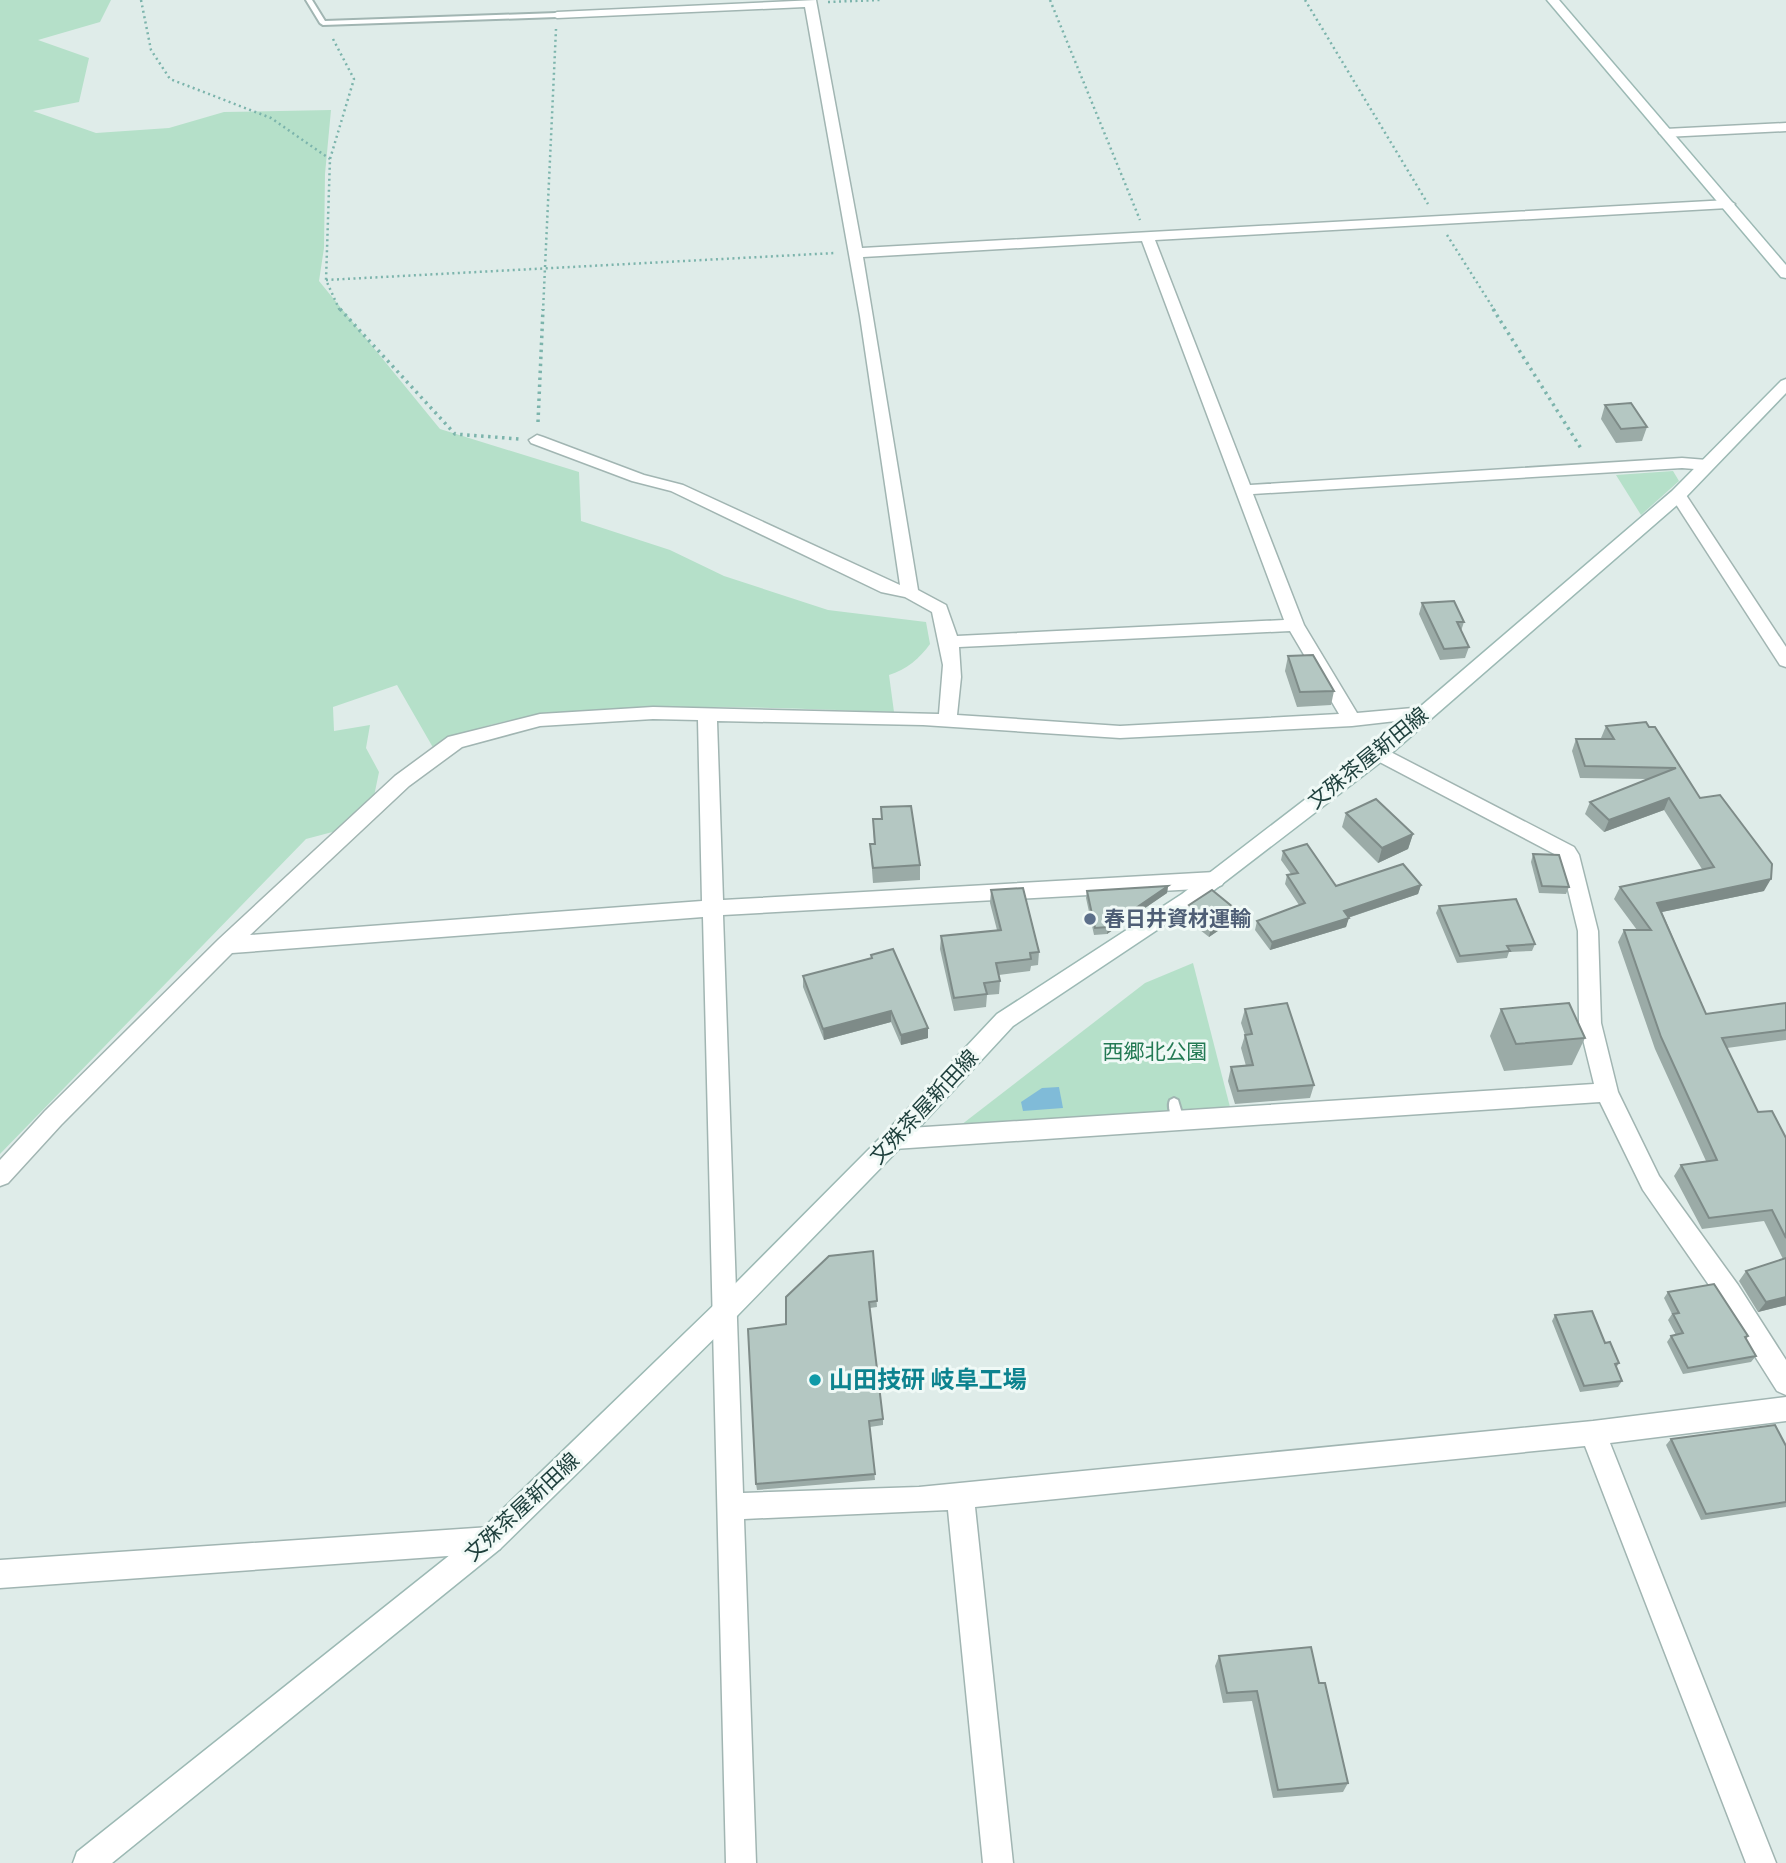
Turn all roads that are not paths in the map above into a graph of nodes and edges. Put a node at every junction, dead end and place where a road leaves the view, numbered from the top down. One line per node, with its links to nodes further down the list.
1 (309, 0): 4 (lane)
2 (1553, 0): 6 (street)
3 (811, 1): 4 (street); 9 (street)
4 (557, 15)
5 (1786, 127): 6 (street)
6 (1665, 133): 7 (street)
7 (1728, 204): 8 (street); 10 (street)
8 (1147, 237): 9 (street); 14 (street)
9 (854, 253): 16 (street)
10 (1786, 274)
11 (1786, 384): 13 (street, 文殊茶屋新田線)
12 (537, 440): 16 (street)
13 (1707, 465): 14 (street); 15 (street, 文殊茶屋新田線)
14 (1242, 490): 17 (street)
15 (1678, 495): 19 (street); 20 (street, 文殊茶屋新田線)
16 (910, 593): 18 (street)
17 (1295, 625): 18 (street); 22 (street)
18 (951, 642): 23 (street)
19 (1786, 661)
20 (1424, 713): 22 (street); 24 (street, 文殊茶屋新田線)
21 (707, 716): 23 (street); 26 (street); 27 (street)
22 (1352, 720): 23 (street)
23 (947, 721)
24 (1379, 753): 25 (street, 文殊茶屋新田線); 28 (street)
25 (1215, 880): 26 (street); 29 (street, 文殊茶屋新田線)
26 (714, 908): 27 (street); 31 (street)
27 (226, 945): 30 (street)
28 (1607, 1092): 29 (street); 32 (street)
29 (894, 1139): 31 (street, 文殊茶屋新田線)
30 (0, 1176)
31 (726, 1311): 36 (street); 37 (street, 文殊茶屋新田線)
32 (1786, 1383)
33 (1786, 1409): 34 (street)
34 (1593, 1433): 35 (street); 42 (street)
35 (960, 1495): 36 (street); 41 (street)
36 (730, 1507): 40 (street)
37 (490, 1540): 38 (street); 39 (street, 文殊茶屋新田線)
38 (0, 1574)
39 (88, 1863)
40 (741, 1863)
41 (998, 1863)
42 (1761, 1863)

